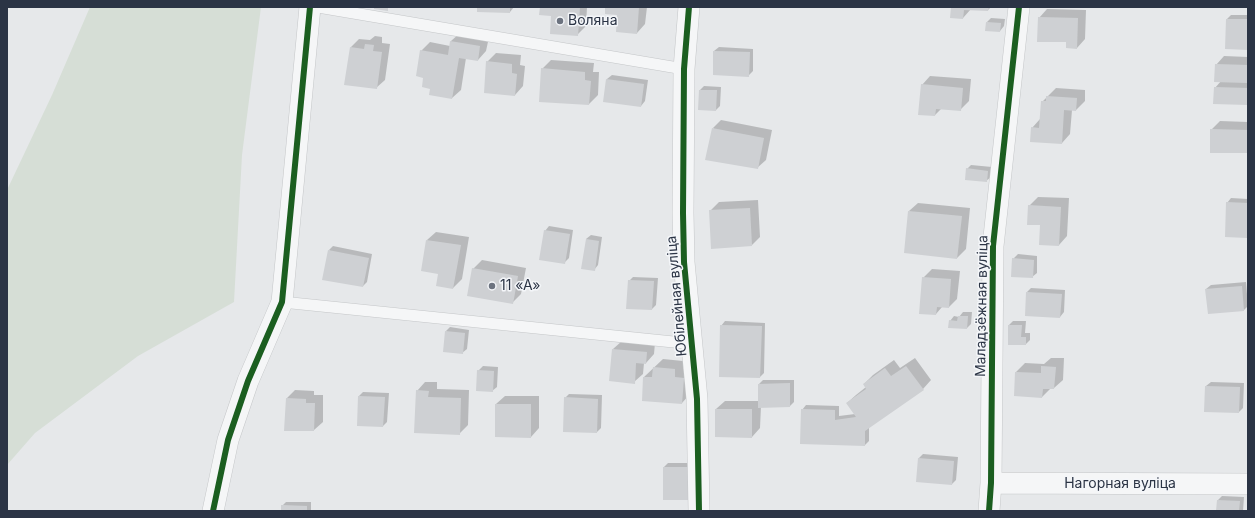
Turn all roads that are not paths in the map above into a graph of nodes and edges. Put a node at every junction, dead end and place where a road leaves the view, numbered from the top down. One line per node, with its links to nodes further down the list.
1 (310, 7): 6 (street)
2 (318, 7): 5 (lane)
3 (689, 7): 5 (street, Юбілейная вуліца)
4 (1019, 7): 8 (street, Маладзёжная вуліца)
5 (684, 69): 7 (street, Юбілейная вуліца)
6 (282, 302): 7 (lane); 10 (street)
7 (693, 344): 11 (street, Юбілейная вуліца)
8 (991, 483): 9 (street, Нагорная вуліца); 12 (street, Маладзёжная вуліца)
9 (1248, 484)
10 (213, 511)
11 (700, 511)
12 (990, 511)

